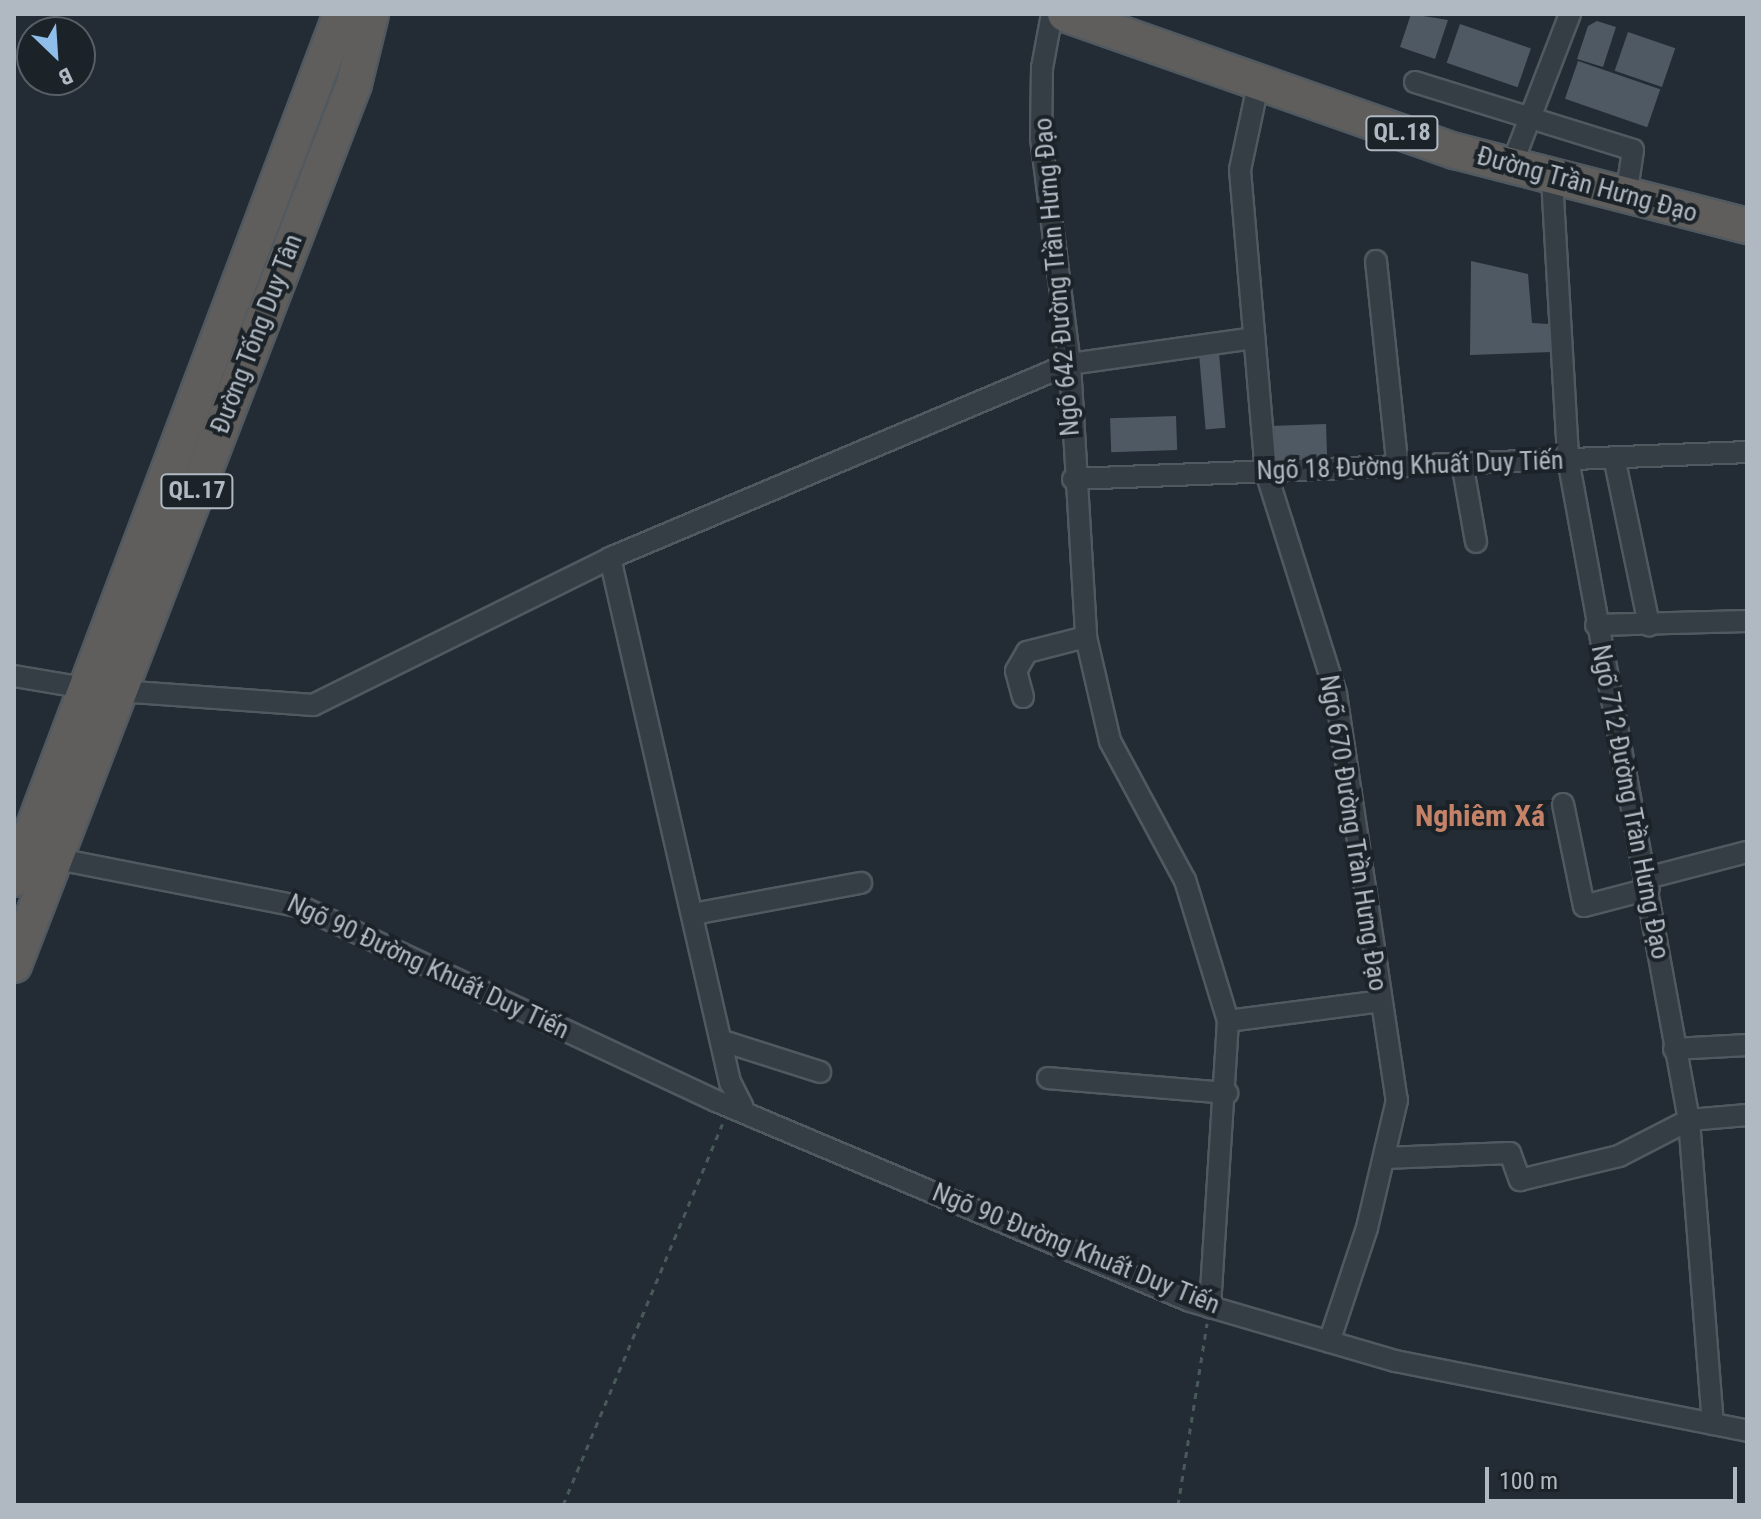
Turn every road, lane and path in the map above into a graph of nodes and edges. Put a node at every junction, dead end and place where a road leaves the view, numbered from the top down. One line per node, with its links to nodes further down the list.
1 (341, 14): 16 (highway, Đường Tống Duy Tân / QL.17)
2 (371, 14): 16 (highway, Đường Tống Duy Tân / QL.17)
3 (1052, 14): 15 (street, Ngõ 642 Đường Trần Hưng Đạo)
4 (1065, 14): 7 (highway, Đường Trần Hưng Đạo / QL.18)
5 (1570, 14): 8 (street)
6 (1415, 82): 8 (street)
7 (1258, 85): 9 (highway, Đường Trần Hưng Đạo / QL.18); 14 (street, Ngõ 670 Đường Trần Hưng Đạo)
8 (1530, 118): 9 (street); 11 (street)
9 (1511, 167): 10 (highway, Đường Trần Hưng Đạo / QL.18)
10 (1552, 179): 11 (highway, Đường Trần Hưng Đạo / QL.18); 19 (street, Ngõ 712 Đường Trần Hưng Đạo)
11 (1626, 197): 12 (highway, Đường Trần Hưng Đạo / QL.18)
12 (1747, 226)
13 (1376, 261): 21 (street)
14 (1254, 338): 15 (street); 22 (street, Ngõ 670 Đường Trần Hưng Đạo)
15 (1070, 364): 23 (street, Ngõ 642 Đường Trần Hưng Đạo); 25 (street)
16 (211, 408): 31 (highway, Đường Tống Duy Tân / QL.17); 32 (highway, Đường Tống Duy Tân / QL.17)
17 (1747, 452): 18 (street, Ngõ 18 Đường Khuất Duy Tiến)
18 (1614, 457): 19 (street, Ngõ 18 Đường Khuất Duy Tiến); 28 (street)
19 (1568, 459): 20 (street, Ngõ 18 Đường Khuất Duy Tiến); 27 (street, Ngõ 712 Đường Trần Hưng Đạo)
20 (1463, 468): 21 (street, Ngõ 18 Đường Khuất Duy Tiến); 24 (street)
21 (1398, 469): 22 (street, Ngõ 18 Đường Khuất Duy Tiến)
22 (1266, 472): 23 (street, Ngõ 18 Đường Khuất Duy Tiến); 41 (street, Ngõ 670 Đường Trần Hưng Đạo)
23 (1073, 479): 29 (street, Ngõ 642 Đường Trần Hưng Đạo)
24 (1476, 542)
25 (610, 558): 32 (street); 39 (street)
26 (1747, 621): 28 (street)
27 (1596, 625): 28 (street); 38 (street, Ngõ 712 Đường Trần Hưng Đạo)
28 (1649, 625)
29 (1086, 637): 33 (street); 42 (street, Ngõ 642 Đường Trần Hưng Đạo)
30 (14, 676): 31 (street)
31 (85, 688): 36 (highway, Đường Tống Duy Tân / QL.17)
32 (119, 691): 36 (highway, Đường Tống Duy Tân / QL.17)
33 (1023, 697)
34 (1563, 804): 38 (street)
35 (1747, 852): 38 (street)
36 (26, 861): 40 (highway, Đường Tống Duy Tân / QL.17); 49 (street, Ngõ 90 Đường Khuất Duy Tiến)
37 (861, 883): 39 (street)
38 (1648, 884): 45 (street, Ngõ 712 Đường Trần Hưng Đạo)
39 (693, 914): 43 (street)
40 (14, 965)
41 (1381, 1001): 42 (street); 52 (street, Ngõ 670 Đường Trần Hưng Đạo)
42 (1228, 1021): 48 (street, Ngõ 642 Đường Trần Hưng Đạo)
43 (723, 1041): 46 (street); 49 (street)
44 (1747, 1045): 45 (street)
45 (1674, 1049): 51 (street, Ngõ 712 Đường Trần Hưng Đạo)
46 (820, 1072)
47 (1048, 1078): 48 (street)
48 (1227, 1093): 53 (street, Ngõ 642 Đường Trần Hưng Đạo)
49 (737, 1106): 53 (street, Ngõ 90 Đường Khuất Duy Tiến); 57 (path)
50 (1747, 1115): 51 (street)
51 (1689, 1120): 52 (street); 55 (street, Ngõ 712 Đường Trần Hưng Đạo)
52 (1384, 1158): 54 (street, Ngõ 670 Đường Trần Hưng Đạo)
53 (1210, 1307): 54 (street, Ngõ 90 Đường Khuất Duy Tiến); 58 (path)
54 (1329, 1342): 55 (street, Ngõ 90 Đường Khuất Duy Tiến)
55 (1713, 1424): 56 (street, Ngõ 90 Đường Khuất Duy Tiến)
56 (1747, 1431)
57 (563, 1505)
58 (1178, 1505)

